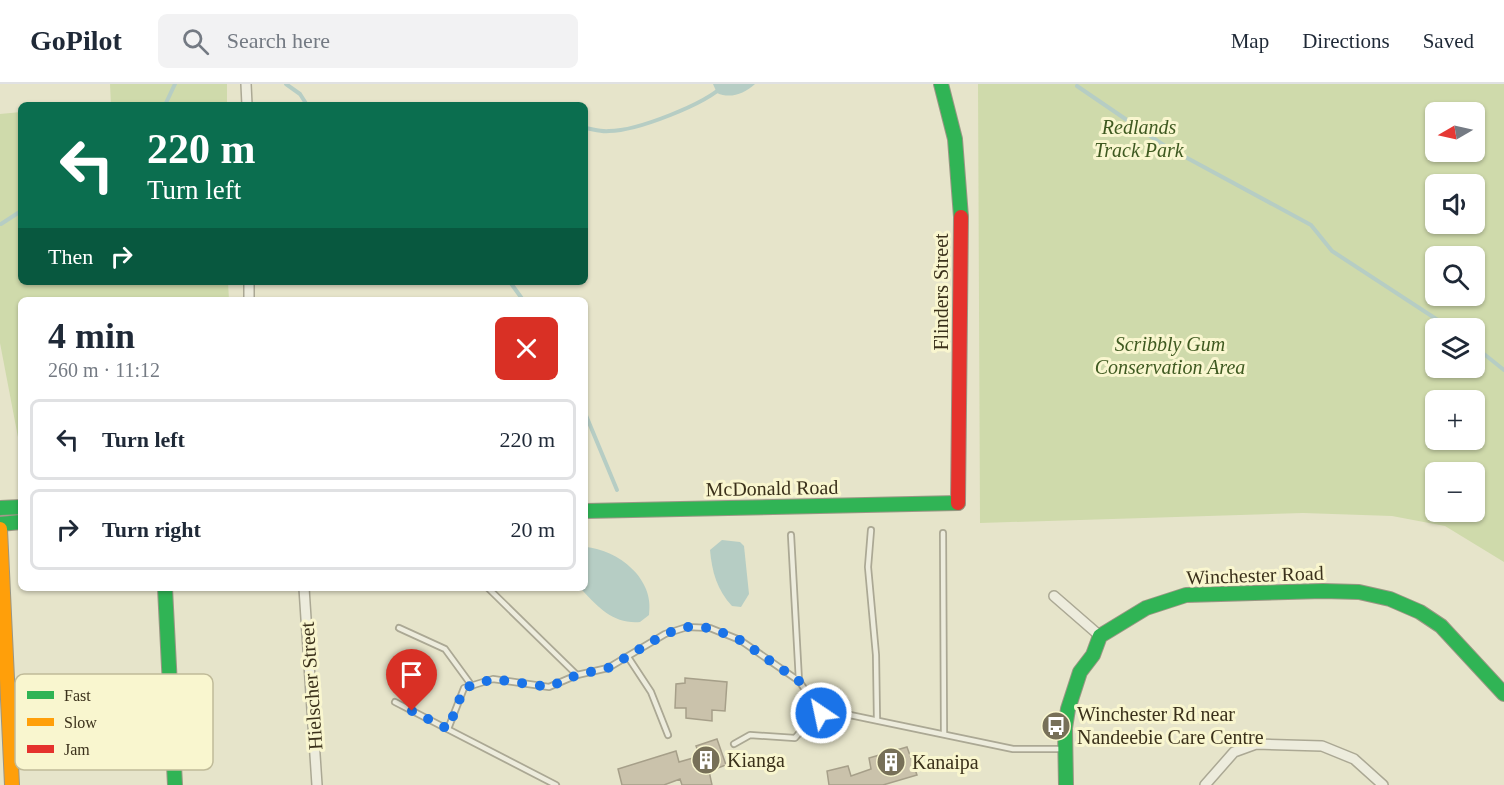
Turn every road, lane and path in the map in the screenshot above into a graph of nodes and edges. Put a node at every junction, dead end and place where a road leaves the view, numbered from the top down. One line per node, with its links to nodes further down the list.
1 (246, 84): 3 (street)
2 (941, 84): 4 (main road, Flinders Street)
3 (247, 102)
4 (960, 503): 7 (main road, McDonald Road)
5 (18, 507): 6 (main road)
6 (0, 508)
7 (588, 512)
8 (18, 522): 9 (main road)
9 (0, 524)
10 (0, 529): 35 (main road)
11 (871, 530): 28 (lane)
12 (943, 533): 30 (lane)
13 (791, 535): 23 (lane)
14 (165, 591): 21 (main road)
15 (304, 591): 37 (street, Hielscher Street)
16 (491, 591): 22 (lane)
17 (1054, 596): 19 (street)
18 (399, 628): 24 (lane)
19 (1100, 636): 25 (main road, Winchester Road); 33 (main road)
20 (628, 657): 22 (lane); 23 (lane); 31 (lane)
21 (169, 674)
22 (577, 675): 24 (lane)
23 (799, 681): 27 (lane)
24 (472, 686): 29 (lane)
25 (1504, 694)
26 (395, 702): 29 (lane)
27 (821, 713): 28 (lane); 32 (lane)
28 (877, 720): 30 (lane)
29 (448, 729): 38 (lane)
30 (944, 734): 33 (lane)
31 (668, 735)
32 (734, 744)
33 (1065, 749): 39 (main road)
34 (174, 770): 36 (main road)
35 (12, 785)
36 (175, 785)
37 (317, 785)
38 (556, 785)
39 (1066, 785)
40 (1205, 785): 41 (street)
41 (1383, 785)

